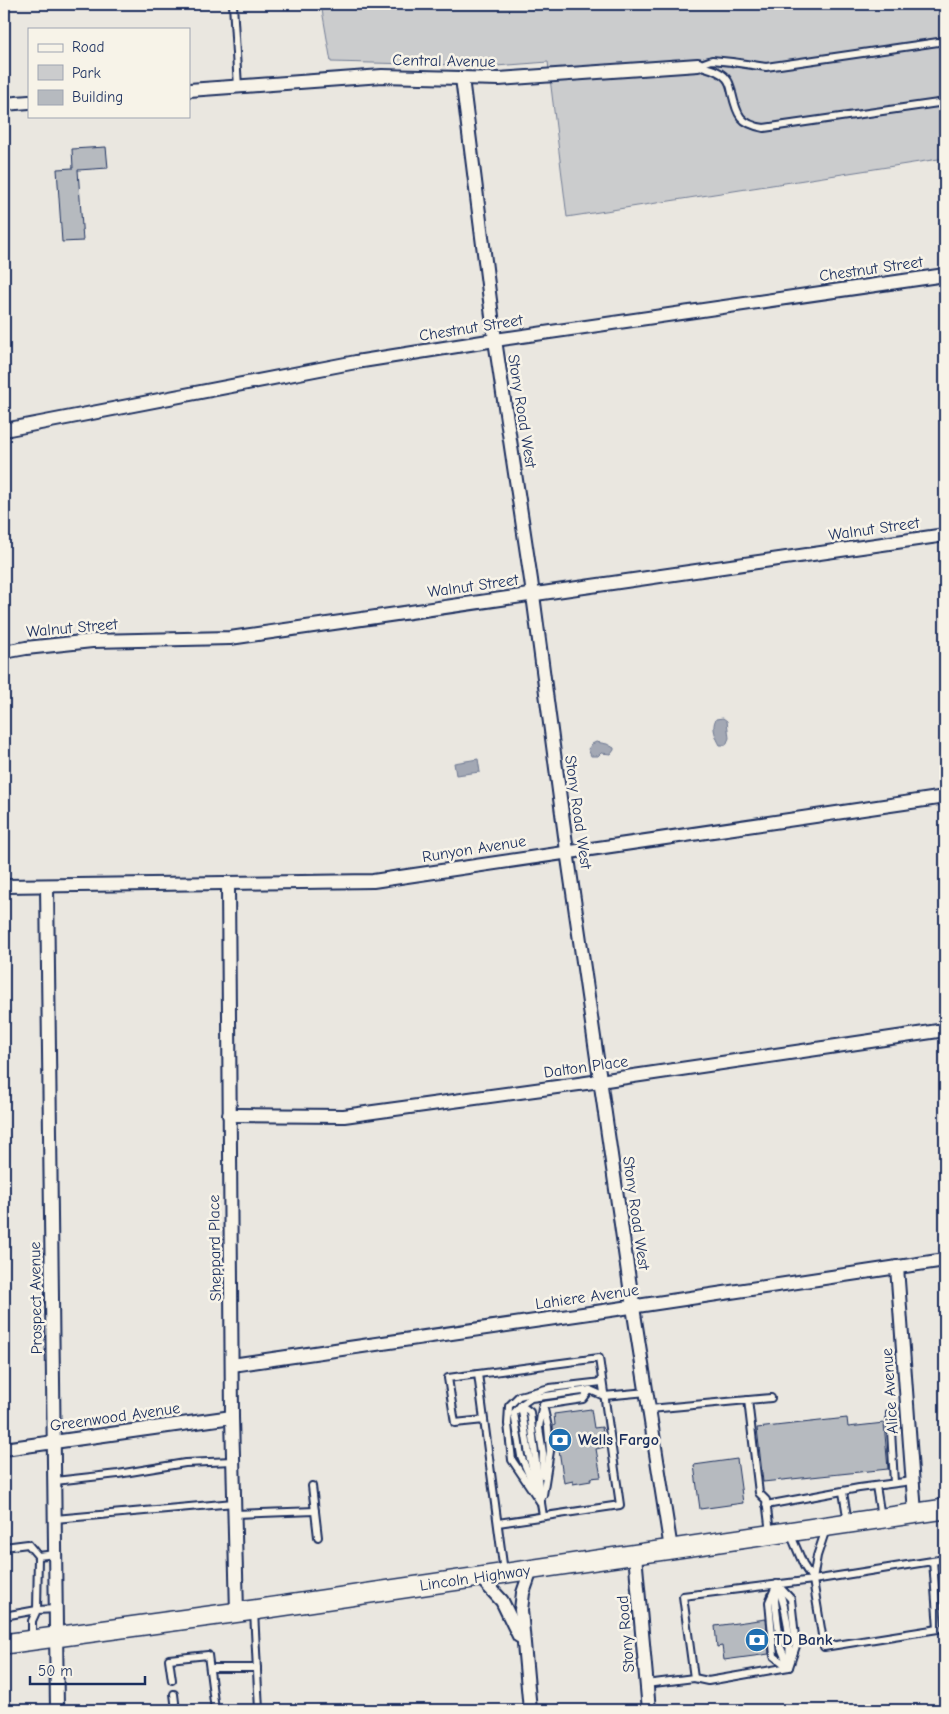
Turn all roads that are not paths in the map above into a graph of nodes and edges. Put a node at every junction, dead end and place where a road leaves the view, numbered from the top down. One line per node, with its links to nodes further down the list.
1 (233, 4): 5 (lane)
2 (945, 41): 3 (lane)
3 (698, 65): 4 (street, Central Avenue); 8 (lane)
4 (462, 78): 5 (street, Central Avenue); 11 (street, Stony Road West)
5 (238, 87): 6 (street, Central Avenue)
6 (190, 90)
7 (28, 102): 9 (street)
8 (945, 102)
9 (4, 104)
10 (945, 275): 11 (street, Chestnut Street)
11 (494, 340): 12 (street, Chestnut Street); 14 (street, Stony Road West)
12 (4, 430)
13 (945, 535): 14 (street, Walnut Street)
14 (532, 593): 15 (street, Walnut Street); 17 (street, Stony Road West)
15 (4, 652)
16 (945, 797): 17 (street, Runyon Avenue)
17 (567, 851): 18 (street, Runyon Avenue); 22 (street, Stony Road West)
18 (228, 884): 20 (street, Runyon Avenue); 23 (street, Sheppard Place)
19 (4, 886): 20 (street, Runyon Avenue)
20 (47, 886): 39 (street, Prospect Avenue)
21 (945, 1030): 22 (street, Dalton Place)
22 (601, 1081): 23 (street, Dalton Place); 26 (street, Stony Road West)
23 (229, 1115): 27 (street, Sheppard Place)
24 (945, 1260): 25 (street, Lahiere Avenue)
25 (897, 1267): 26 (street, Lahiere Avenue); 43 (street, Alice Avenue)
26 (633, 1307): 27 (street, Lahiere Avenue); 31 (street, Stony Road West)
27 (232, 1364): 37 (street, Sheppard Place)
28 (478, 1374): 29 (lane); 38 (lane); 38 (lane)
29 (602, 1382): 32 (lane); 48 (lane)
30 (590, 1390): 32 (lane); 48 (lane); 48 (lane)
31 (647, 1392): 32 (lane); 35 (street, Stony Road West)
32 (604, 1396): 54 (lane)
33 (771, 1398): 34 (lane)
34 (748, 1400): 35 (lane); 49 (lane)
35 (650, 1409): 64 (street, Stony Road West)
36 (890, 1413): 44 (lane)
37 (232, 1417): 39 (street, Greenwood Avenue); 41 (street, Sheppard Place)
38 (484, 1420): 57 (lane)
39 (54, 1442): 40 (street, Greenwood Avenue); 42 (street, Prospect Avenue)
40 (4, 1449)
41 (233, 1461): 42 (lane); 50 (street, Sheppard Place)
42 (55, 1481): 56 (street, Prospect Avenue)
43 (912, 1481): 44 (lane); 53 (street, Alice Avenue)
44 (894, 1483): 46 (lane)
45 (312, 1486): 52 (lane)
46 (876, 1486): 47 (lane); 55 (lane)
47 (844, 1492): 49 (lane); 58 (lane)
48 (541, 1504): 54 (lane)
49 (766, 1505): 61 (lane)
50 (234, 1508): 52 (lane); 56 (lane); 77 (street, Sheppard Place)
51 (945, 1509): 53 (main road, Lincoln Highway)
52 (315, 1511): 62 (lane)
53 (914, 1513): 55 (main road, Lincoln Highway)
54 (543, 1516): 57 (lane)
55 (881, 1518): 58 (main road, Lincoln Highway)
56 (55, 1519): 65 (street, Prospect Avenue)
57 (498, 1523): 71 (lane)
58 (848, 1523): 59 (main road, Lincoln Highway)
59 (826, 1526): 60 (main road, Lincoln Highway); 73 (lane)
60 (789, 1532): 61 (main road, Lincoln Highway); 73 (lane)
61 (771, 1535): 64 (main road, Lincoln Highway)
62 (318, 1537)
63 (4, 1547): 67 (lane)
64 (671, 1549): 66 (main road, Lincoln Highway)
65 (56, 1554): 67 (lane); 75 (street, Prospect Avenue)
66 (635, 1555): 70 (main road, Lincoln Highway); 90 (street, Stony Road)
67 (38, 1556): 76 (lane)
68 (945, 1559): 69 (lane)
69 (933, 1561): 73 (lane); 73 (lane)
70 (531, 1570): 71 (main road, Lincoln Highway); 83 (street)
71 (504, 1574): 72 (main road, Lincoln Highway)
72 (480, 1577): 77 (main road, Lincoln Highway); 83 (street)
73 (813, 1580): 74 (lane)
74 (777, 1584): 79 (lane); 85 (lane); 85 (lane); 88 (lane)
75 (57, 1609): 76 (lane); 80 (street, Prospect Avenue)
76 (37, 1610): 78 (lane); 81 (lane)
77 (245, 1611): 80 (main road, Lincoln Highway); 87 (lane)
78 (4, 1616)
79 (778, 1633)
80 (57, 1636): 81 (main road, Lincoln Highway); 92 (street, Prospect Avenue)
81 (32, 1640): 82 (main road, Lincoln Highway)
82 (4, 1644)
83 (523, 1646): 96 (street)
84 (781, 1648): 85 (lane)
85 (789, 1667): 88 (lane)
86 (210, 1668): 87 (lane); 89 (lane); 94 (lane)
87 (257, 1668): 95 (lane)
88 (694, 1678): 90 (lane)
89 (172, 1680)
90 (646, 1684): 97 (street, Stony Road)
91 (174, 1694): 93 (lane)
92 (58, 1710)
93 (176, 1710)
94 (215, 1710)
95 (259, 1710)
96 (530, 1710)
97 (649, 1710)

